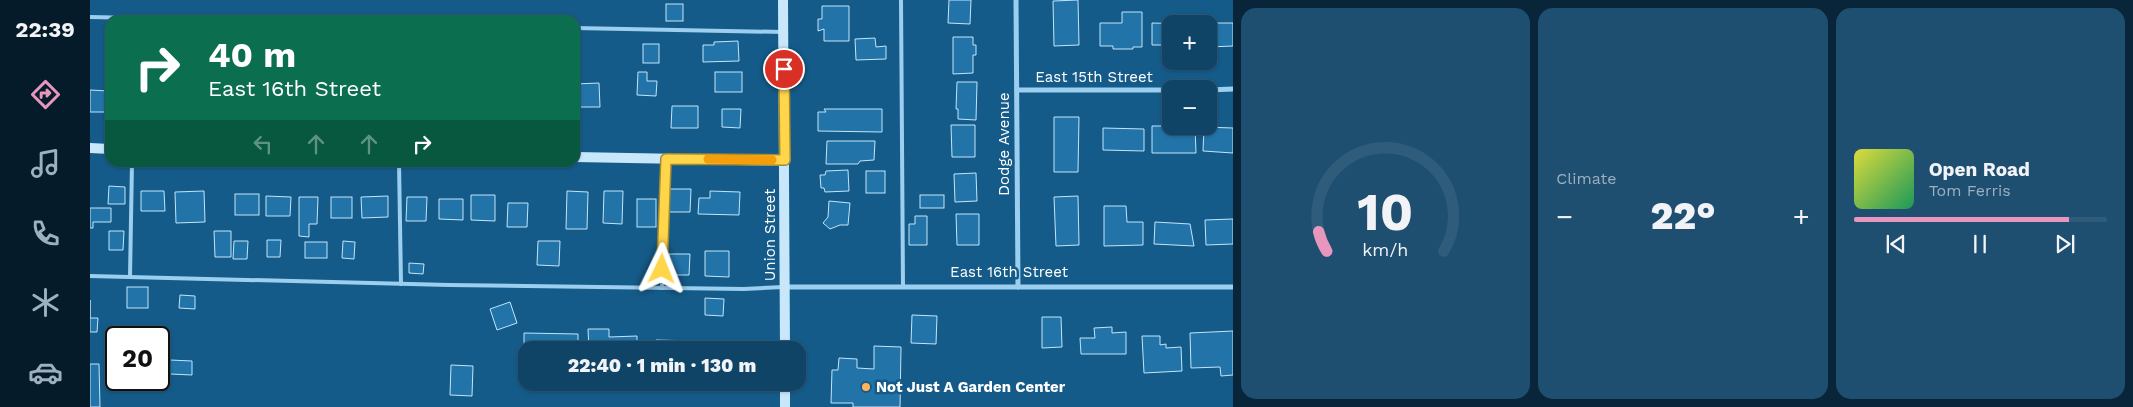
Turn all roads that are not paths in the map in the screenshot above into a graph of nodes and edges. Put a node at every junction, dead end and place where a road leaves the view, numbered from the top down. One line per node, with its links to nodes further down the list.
1 (783, 0): 7 (main road, Union Street)
2 (901, 0): 23 (lane)
3 (1016, 0): 8 (street, Dodge Avenue)
4 (90, 17): 5 (lane)
5 (105, 17)
6 (580, 28): 7 (lane)
7 (784, 32): 16 (main road, Union Street)
8 (1017, 90): 9 (street, East 15th Street); 24 (street, Dodge Avenue)
9 (1162, 90)
10 (1217, 90): 11 (street)
11 (1233, 90)
12 (90, 148): 13 (main road)
13 (105, 149)
14 (580, 157): 15 (main road)
15 (666, 159): 16 (main road); 26 (lane)
16 (785, 160): 22 (main road, Union Street)
17 (132, 167): 20 (lane)
18 (399, 167): 21 (lane)
19 (90, 276): 20 (lane)
20 (130, 277): 21 (lane)
21 (400, 284): 26 (lane)
22 (785, 287): 23 (street, East 16th Street); 26 (lane); 27 (main road, Union Street)
23 (903, 287): 24 (street, East 16th Street)
24 (1018, 287): 25 (street, East 16th Street)
25 (1233, 287)
26 (662, 288)
27 (785, 341)
28 (785, 391): 29 (main road)
29 (785, 407)

